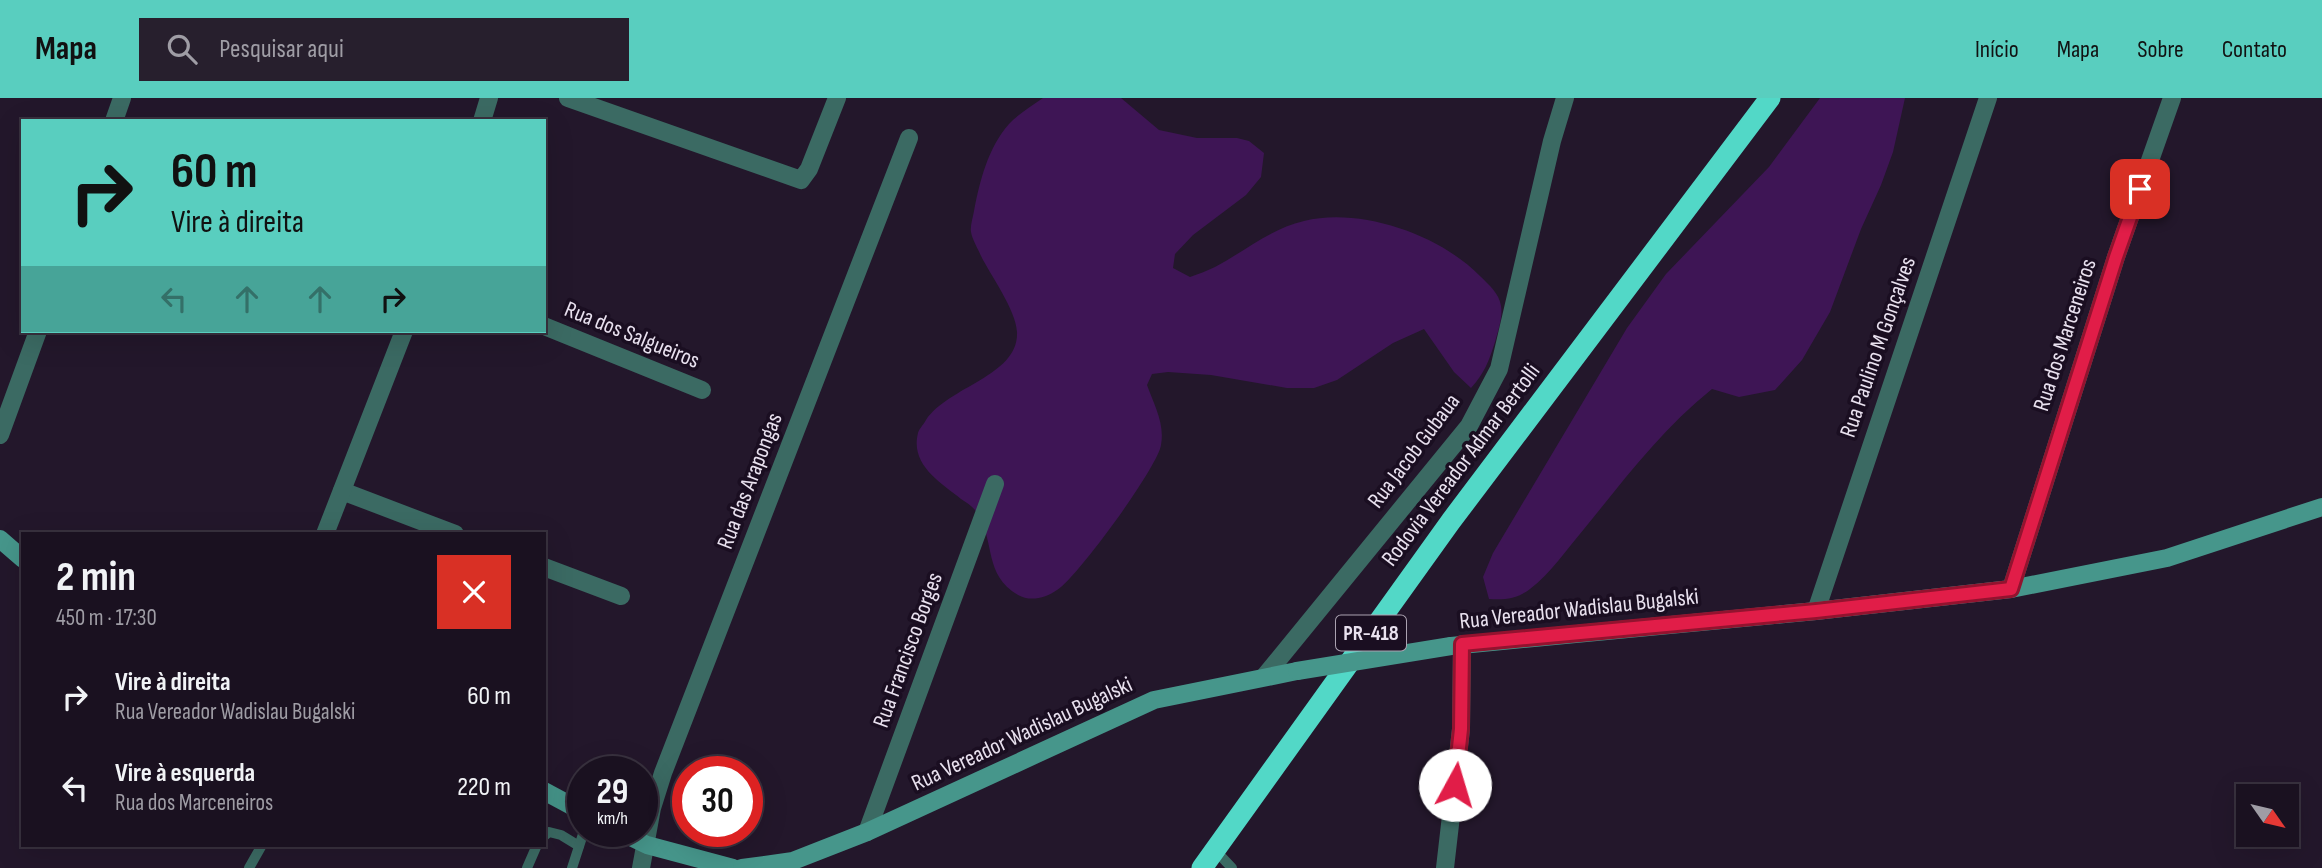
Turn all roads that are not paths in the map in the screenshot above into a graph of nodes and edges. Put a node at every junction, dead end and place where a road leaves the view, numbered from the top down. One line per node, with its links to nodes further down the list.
1 (122, 98): 9 (street)
2 (489, 98): 10 (street)
3 (568, 98): 4 (street)
4 (837, 98)
5 (1565, 98): 29 (street, Rua Jacob Gubaua)
6 (1770, 98): 41 (highway, Rodovia Vereador Admar Bertolli / PR-418)
7 (1988, 98): 27 (street, Rua Paulino M Gonçalves)
8 (2172, 98): 25 (street, Rua dos Marceneiros)
9 (115, 119)
10 (483, 119)
11 (909, 138): 30 (street, Rua das Arapongas)
12 (546, 327): 15 (street, Rua dos Salgueiros)
13 (37, 333): 16 (street)
14 (403, 333): 18 (street)
15 (702, 390)
16 (0, 435)
17 (995, 484): 33 (street, Rua Francisco Borges)
18 (342, 491): 20 (street); 21 (street)
19 (2322, 507): 25 (main road, Rua Vereador Wadislau Bugalski)
20 (326, 532)
21 (451, 532)
22 (0, 539): 23 (main road)
23 (21, 557)
24 (546, 568): 26 (street)
25 (2011, 589): 27 (main road, Rua Vereador Wadislau Bugalski)
26 (621, 596)
27 (1816, 611): 28 (main road, Rua Vereador Wadislau Bugalski)
28 (1456, 645): 29 (main road, Rua Vereador Wadislau Bugalski, bridge); 50 (street)
29 (1264, 677): 33 (main road, Rua Vereador Wadislau Bugalski)
30 (658, 789)
31 (546, 792): 32 (main road)
32 (567, 803)
33 (867, 832): 47 (main road, Rua Vereador Wadislau Bugalski)
34 (546, 834): 35 (lane)
35 (567, 839)
36 (260, 847): 42 (lane)
37 (536, 847): 43 (lane)
38 (579, 847): 44 (lane)
39 (646, 847): 45 (street, Rua das Arapongas)
40 (654, 847): 46 (main road)
41 (1215, 850): 48 (highway, Rodovia Vereador Admar Bertolli / PR-418); 49 (lane)
42 (249, 868)
43 (527, 868)
44 (572, 868)
45 (641, 868)
46 (733, 868)
47 (742, 868)
48 (1202, 868)
49 (1232, 868)
50 (1445, 868)

